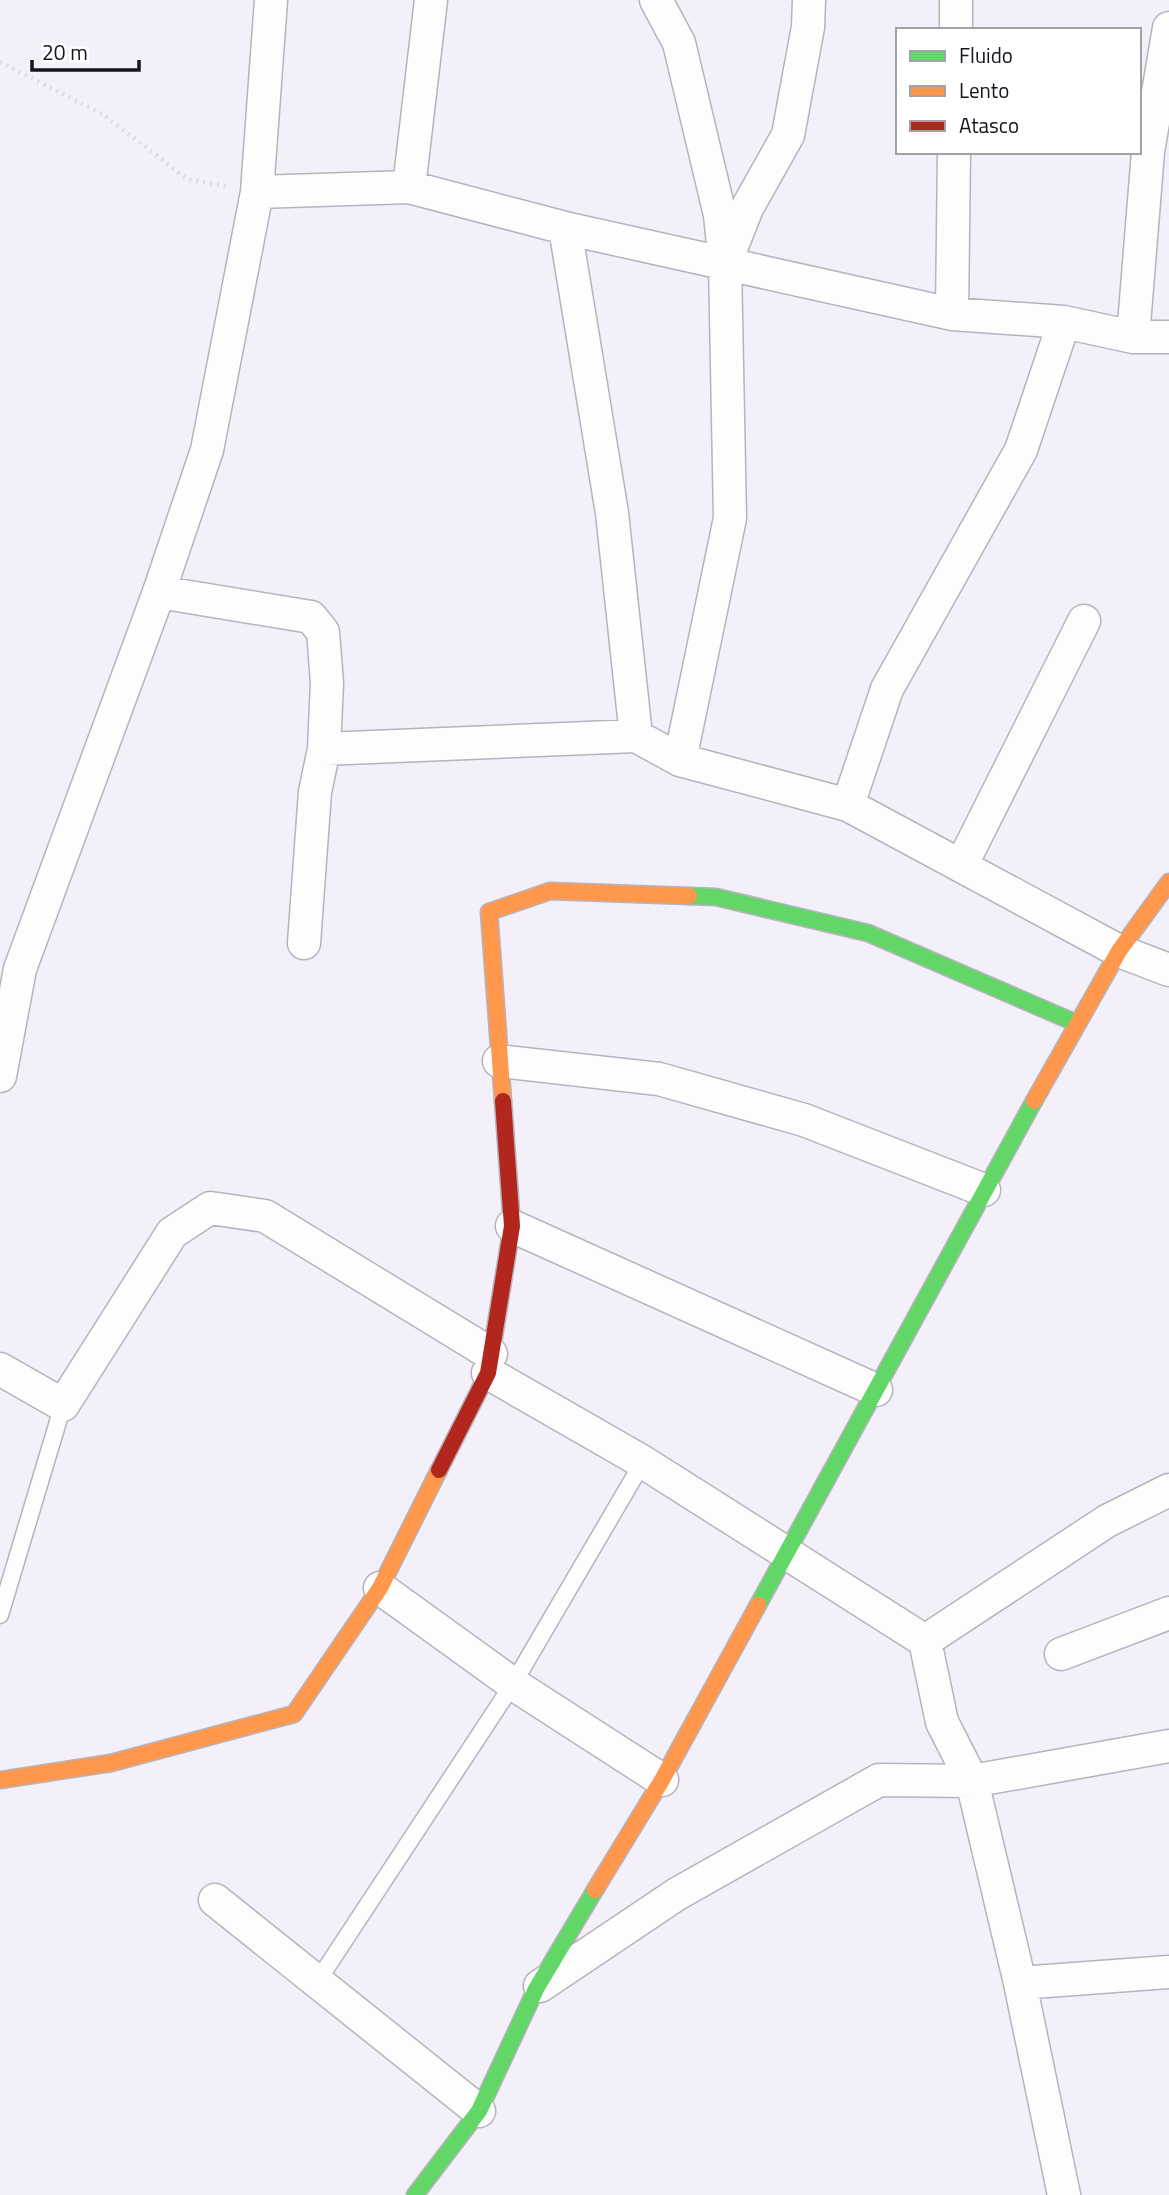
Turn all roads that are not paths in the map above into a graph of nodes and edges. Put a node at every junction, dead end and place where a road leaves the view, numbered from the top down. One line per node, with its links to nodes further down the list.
1 (271, 0): 10 (street)
2 (431, 0): 9 (street)
3 (656, 0): 12 (street)
4 (809, 0): 12 (street)
5 (956, 0): 6 (street)
6 (956, 28)
7 (1169, 28): 15 (street)
8 (954, 154): 13 (street)
9 (409, 187): 10 (street); 11 (street)
10 (257, 192): 17 (street)
11 (565, 228): 12 (street); 19 (street)
12 (725, 264): 13 (street); 21 (street)
13 (952, 314): 14 (street)
14 (1064, 322): 15 (street); 22 (street)
15 (1133, 337): 16 (street)
16 (1169, 337)
17 (159, 592): 20 (street); 30 (street)
18 (1084, 621): 23 (street)
19 (636, 736): 20 (street); 21 (street)
20 (324, 749): 25 (street)
21 (680, 760): 22 (street)
22 (848, 805): 23 (street)
23 (961, 866): 26 (street)
24 (1169, 882): 26 (street)
25 (304, 943)
26 (1119, 951): 27 (street); 28 (street)
27 (1169, 970)
28 (1076, 1023): 29 (street); 31 (street)
29 (499, 1060): 31 (street); 32 (street)
30 (0, 1076)
31 (984, 1190): 35 (street)
32 (512, 1226): 33 (street); 35 (street)
33 (490, 1363): 36 (street); 37 (street); 40 (street)
34 (0, 1370): 36 (street)
35 (876, 1390): 39 (street)
36 (63, 1405): 42 (lane)
37 (643, 1462): 39 (street); 45 (lane)
38 (1169, 1490): 43 (street)
39 (786, 1555): 43 (street); 48 (street)
40 (380, 1588): 45 (street); 47 (street)
41 (1169, 1613): 44 (street)
42 (0, 1615)
43 (925, 1641): 49 (street)
44 (1061, 1654)
45 (513, 1684): 48 (street); 52 (lane)
46 (1169, 1746): 49 (street)
47 (0, 1780)
48 (662, 1780): 54 (street)
49 (972, 1781): 53 (street); 54 (street)
50 (215, 1900): 52 (street)
51 (1169, 1972): 53 (street)
52 (317, 1982): 55 (street)
53 (1020, 1983): 57 (street)
54 (536, 1989): 55 (street)
55 (479, 2111): 56 (street)
56 (415, 2195)
57 (1064, 2195)

